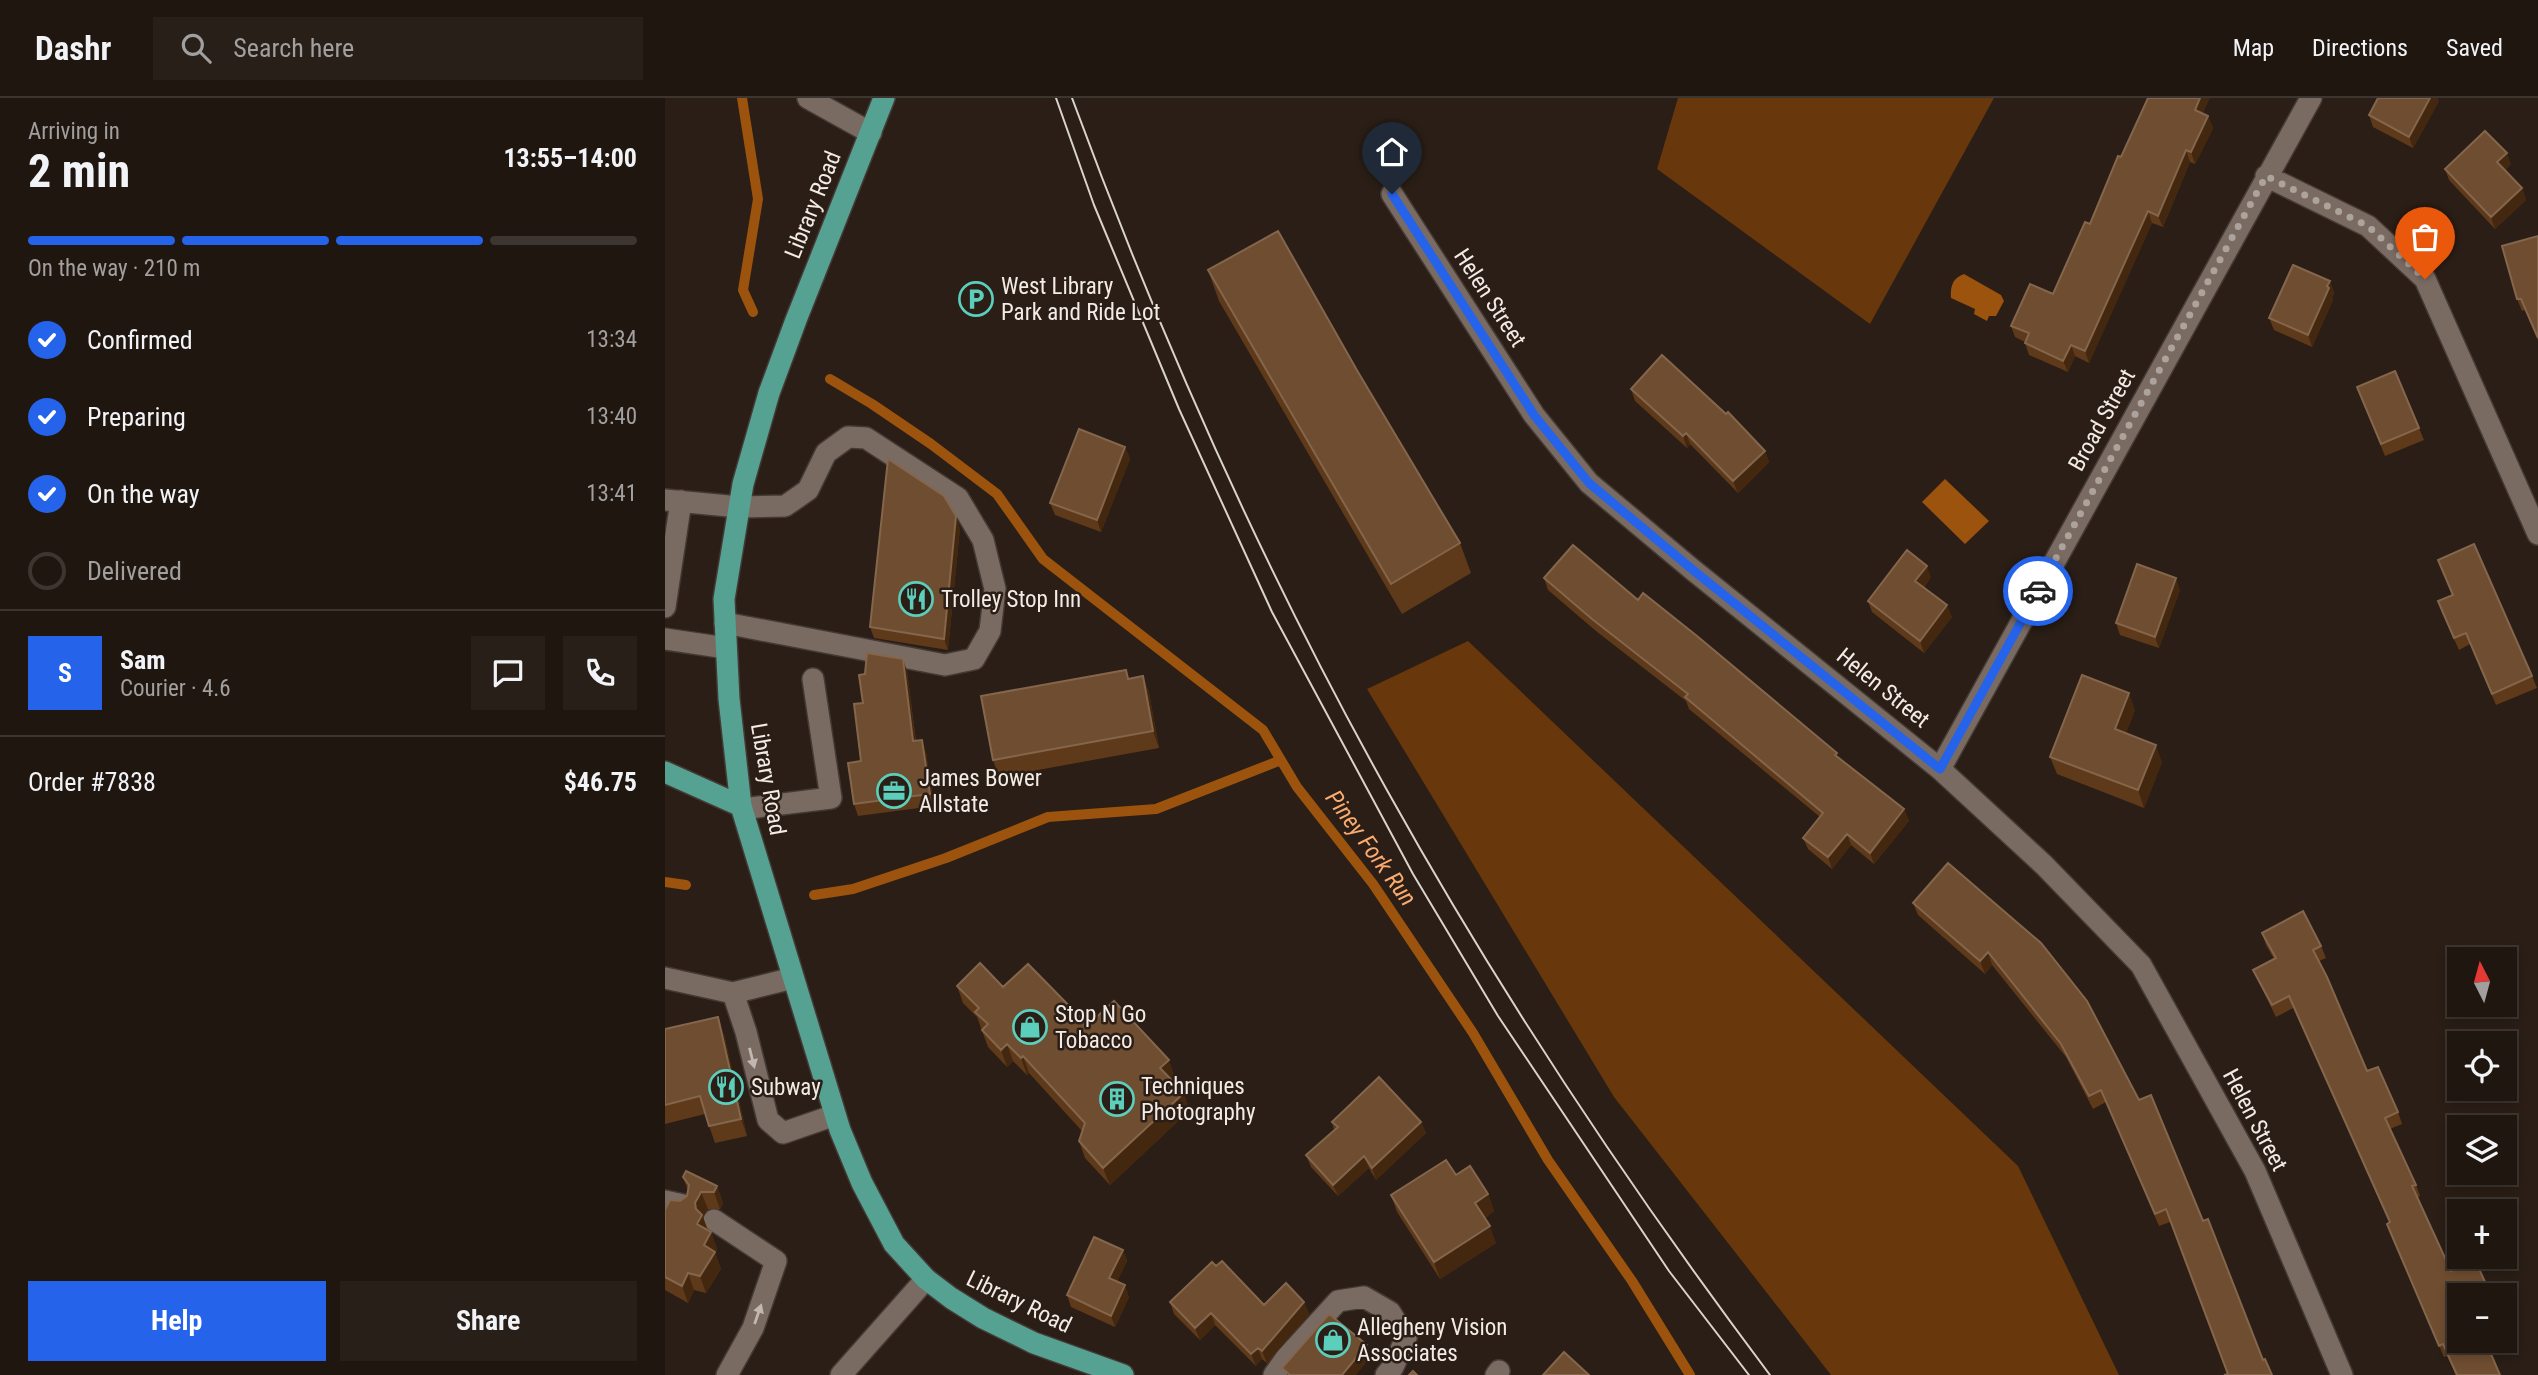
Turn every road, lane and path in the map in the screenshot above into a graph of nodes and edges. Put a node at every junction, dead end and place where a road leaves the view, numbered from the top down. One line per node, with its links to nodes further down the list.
1 (808, 98): 4 (street)
2 (884, 98): 4 (main road, Library Road)
3 (2311, 98): 5 (street, Broad Street)
4 (871, 133): 8 (main road, Library Road)
5 (2266, 176): 9 (street); 15 (street, Broad Street)
6 (1392, 194): 15 (street, Helen Street)
7 (673, 500): 8 (street); 10 (street)
8 (739, 507): 11 (main road, Library Road); 11 (street)
9 (2538, 534)
10 (665, 607)
11 (725, 623): 13 (main road, Library Road)
12 (665, 639): 13 (street)
13 (726, 648): 17 (main road, Library Road)
14 (813, 679): 17 (street)
15 (1940, 769): 29 (street, Helen Street)
16 (665, 772): 17 (main road)
17 (741, 808): 19 (main road, Library Road)
18 (665, 978): 20 (street)
19 (793, 978): 20 (street); 21 (main road, Library Road)
20 (733, 993): 21 (street, one-way to 21)
21 (835, 1115): 23 (main road, Library Road)
22 (714, 1220): 24 (street, one-way to 22)
23 (926, 1279): 25 (street); 26 (main road, Library Road)
24 (727, 1375)
25 (841, 1375)
26 (1123, 1375)
27 (1274, 1375): 28 (street)
28 (1386, 1375)
29 (2342, 1375)

